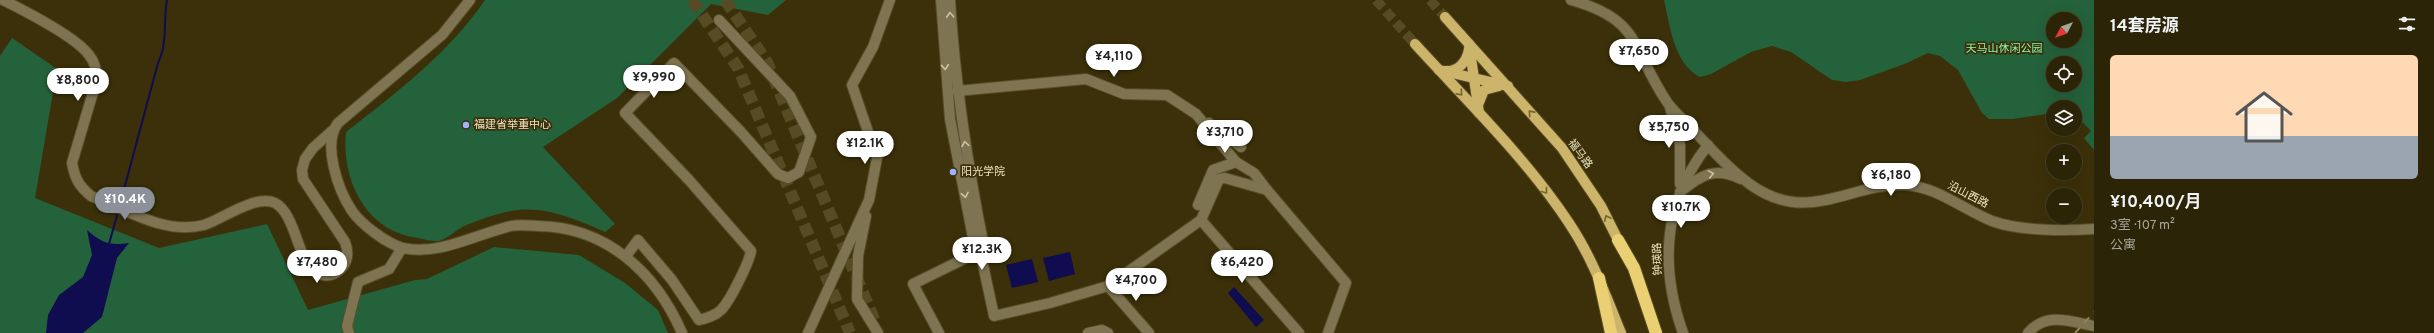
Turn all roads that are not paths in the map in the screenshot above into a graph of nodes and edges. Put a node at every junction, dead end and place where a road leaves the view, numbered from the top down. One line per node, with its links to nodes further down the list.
1 (3, 0): 20 (street)
2 (470, 0): 20 (street)
3 (890, 0): 27 (street)
4 (941, 0): 9 (street)
5 (950, 0): 9 (street, one-way to 5)
6 (1571, 0): 16 (street)
7 (1445, 17): 11 (main road, 福马路)
8 (719, 20): 33 (street)
9 (947, 38): 15 (street); 19 (street, one-way to 19)
10 (1415, 44): 12 (main road)
11 (1469, 44): 12 (main road); 13 (main road); 14 (main road, 福马路)
12 (1439, 70): 13 (main road); 17 (main road, one-way to 17)
13 (1473, 78): 14 (main road); 17 (main road)
14 (1508, 86): 17 (main road); 31 (main road, 福马路, one-way to 14)
15 (957, 91): 18 (street); 19 (street)
16 (1668, 104): 21 (street, 沿山西路); 26 (street)
17 (1479, 113): 35 (main road, one-way to 35)
18 (1196, 114): 22 (street); 23 (street)
19 (956, 124): 34 (street)
20 (332, 131): 32 (street)
21 (1708, 145): 24 (street, 沿山西路); 26 (street, 钟瑛路)
22 (1241, 147)
23 (1236, 162): 25 (street); 28 (street)
24 (1747, 182): 26 (street, one-way to 24); 30 (street, 沿山西路)
25 (1267, 190): 29 (street); 47 (street)
26 (1679, 194): 52 (street, 钟瑛路)
27 (869, 200): 40 (street); 41 (street)
28 (1198, 205)
29 (1201, 220): 36 (street); 46 (street)
30 (2094, 229)
31 (1618, 240): 50 (main road, 福马路); 51 (highway)
32 (402, 248): 33 (street); 38 (street)
33 (626, 256): 39 (street)
34 (979, 256): 36 (street); 42 (street)
35 (1599, 278): 48 (highway); 49 (main road)
36 (1108, 286): 45 (street)
37 (2094, 326): 53 (street)
38 (349, 333)
39 (682, 333)
40 (808, 333)
41 (878, 333)
42 (939, 333)
43 (1088, 333): 44 (street)
44 (1108, 333)
45 (1149, 333)
46 (1299, 333)
47 (1328, 333)
48 (1611, 333)
49 (1622, 333)
50 (1650, 333)
51 (1656, 333)
52 (1683, 333)
53 (2028, 333)

